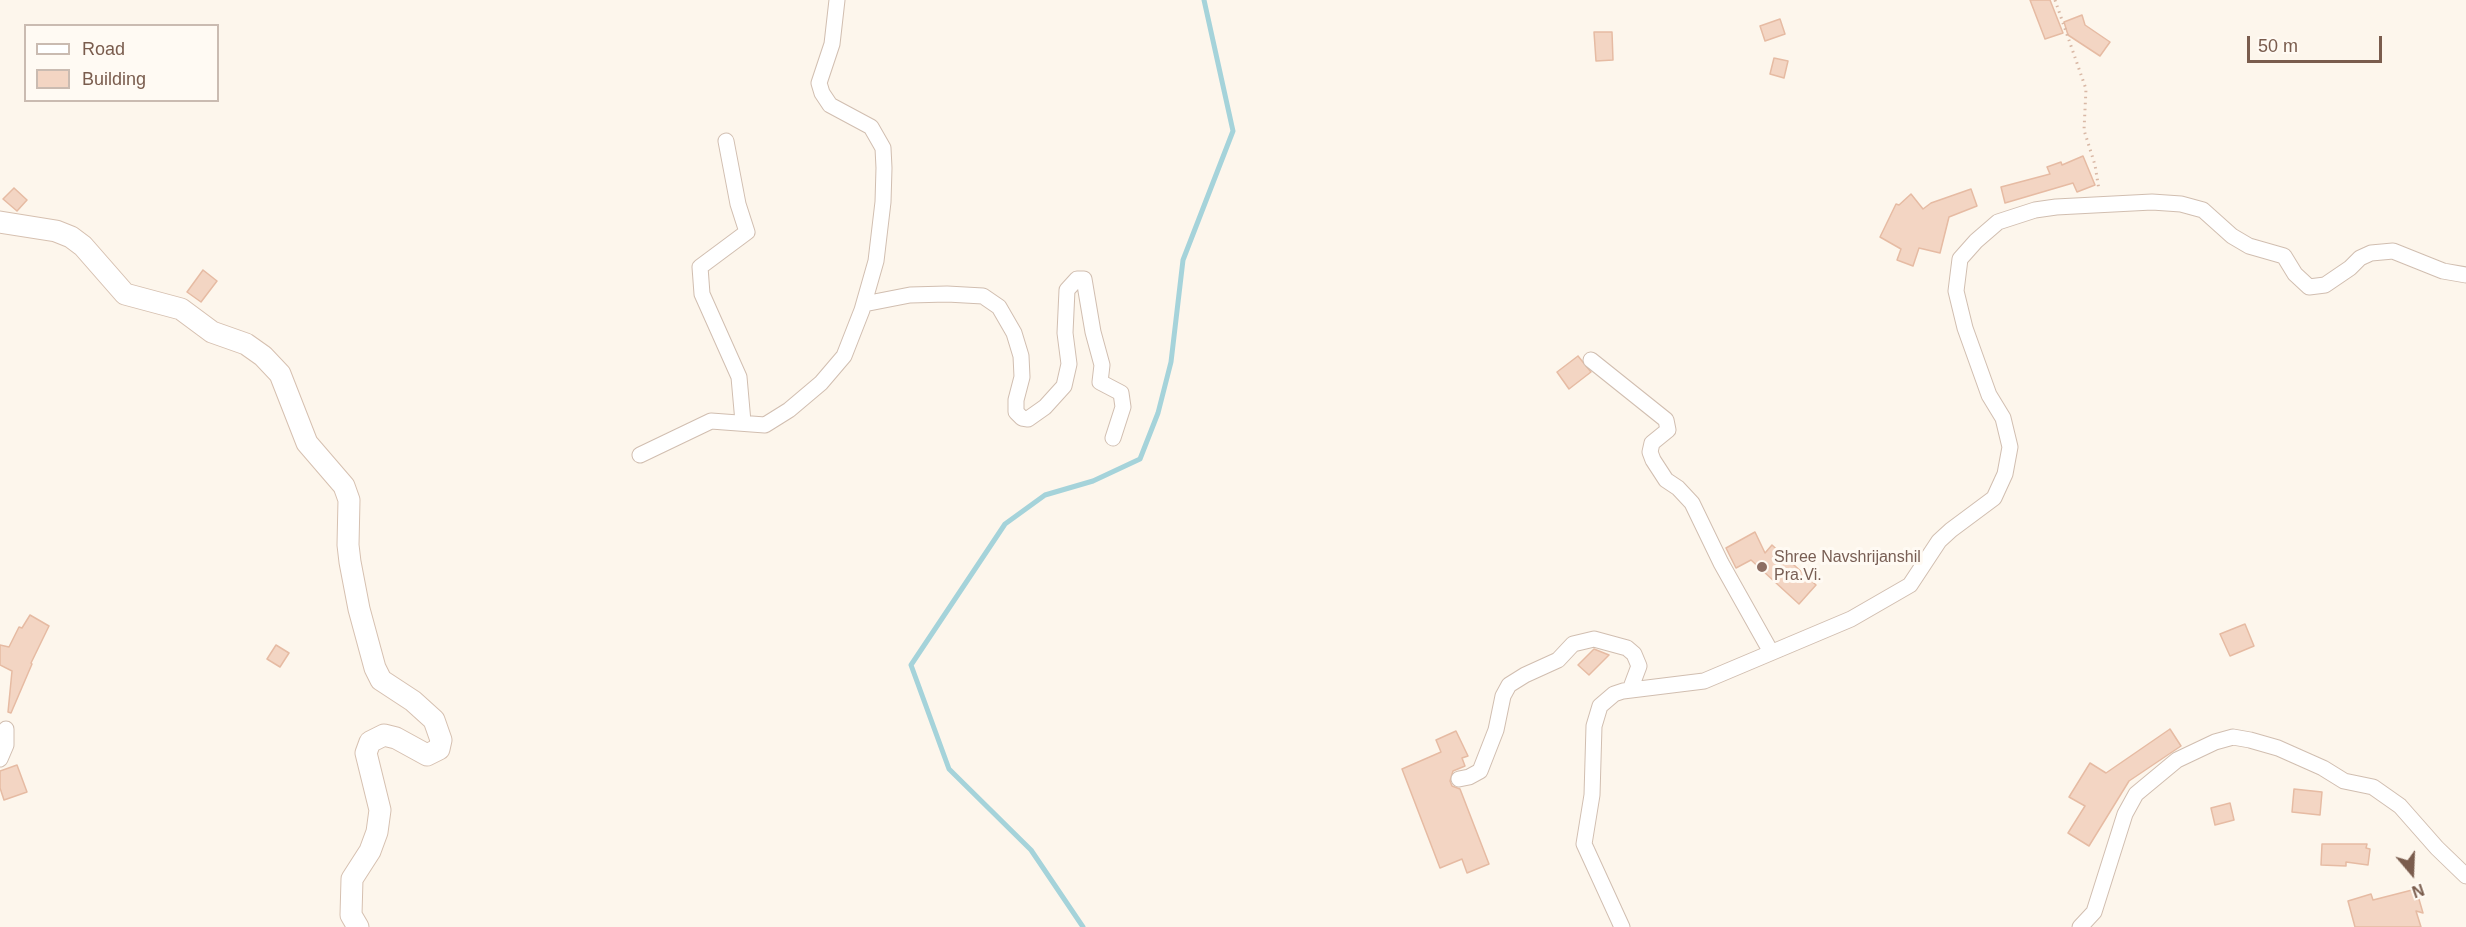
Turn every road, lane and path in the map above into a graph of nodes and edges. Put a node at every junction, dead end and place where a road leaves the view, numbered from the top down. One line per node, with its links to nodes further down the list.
1 (837, 0): 7 (street)
2 (2055, 0): 4 (path)
3 (726, 141): 9 (street)
4 (2101, 203): 6 (street); 12 (street)
5 (0, 222): 18 (street)
6 (2466, 275)
7 (864, 304): 9 (street); 10 (street)
8 (1591, 360): 12 (street)
9 (743, 422): 11 (street)
10 (1113, 438)
11 (640, 455)
12 (1771, 652): 13 (street)
13 (1630, 690): 16 (street); 19 (street)
14 (6, 729): 15 (street)
15 (0, 759)
16 (1459, 779)
17 (2466, 876): 20 (street)
18 (358, 927)
19 (1622, 927)
20 (2080, 927)

